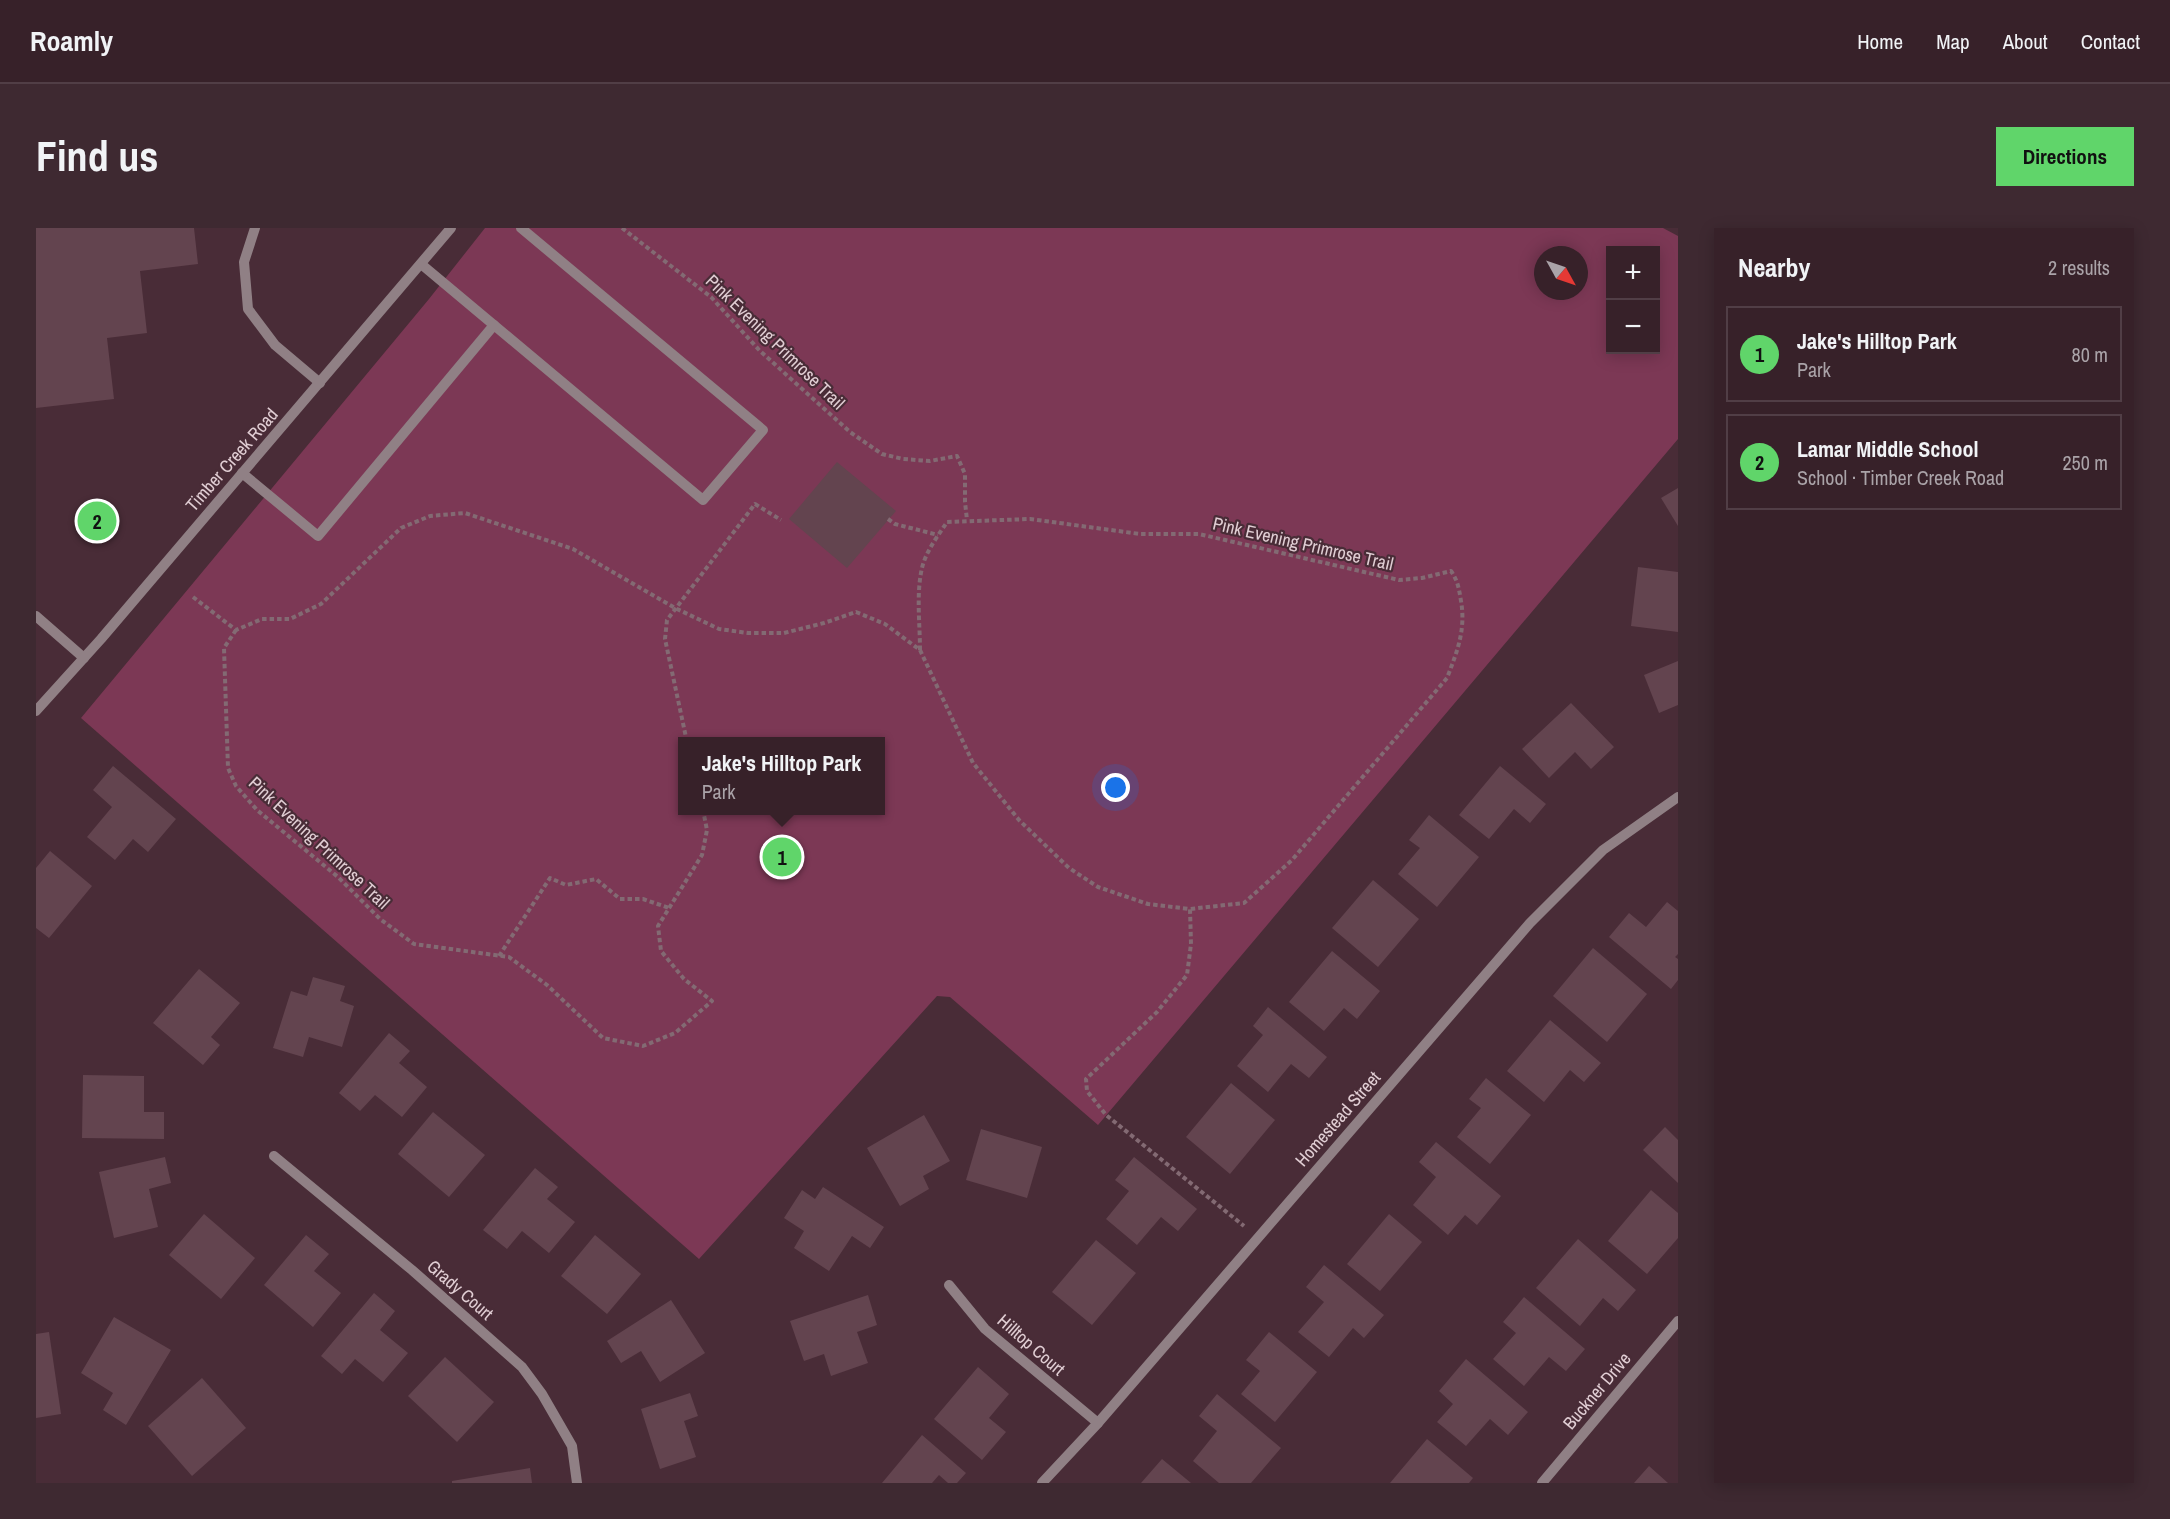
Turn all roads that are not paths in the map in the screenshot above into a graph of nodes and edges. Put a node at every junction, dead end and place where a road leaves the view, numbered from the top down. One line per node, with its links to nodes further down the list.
1 (255, 228): 6 (street)
2 (451, 228): 4 (street, Timber Creek Road)
3 (521, 228): 5 (street)
4 (421, 264): 5 (street); 6 (street, Timber Creek Road)
5 (494, 325): 7 (street)
6 (320, 383): 7 (street, Timber Creek Road)
7 (242, 473): 9 (street, Timber Creek Road)
8 (36, 616): 9 (street)
9 (84, 658): 10 (street, Timber Creek Road)
10 (36, 711)
11 (1678, 797): 15 (street, Homestead Street)
12 (274, 1156): 16 (street, Grady Court)
13 (949, 1285): 15 (street, Hilltop Court)
14 (1678, 1321): 18 (street, Buckner Drive)
15 (1098, 1424): 17 (street, Homestead Street)
16 (577, 1483)
17 (1042, 1483)
18 (1542, 1483)

